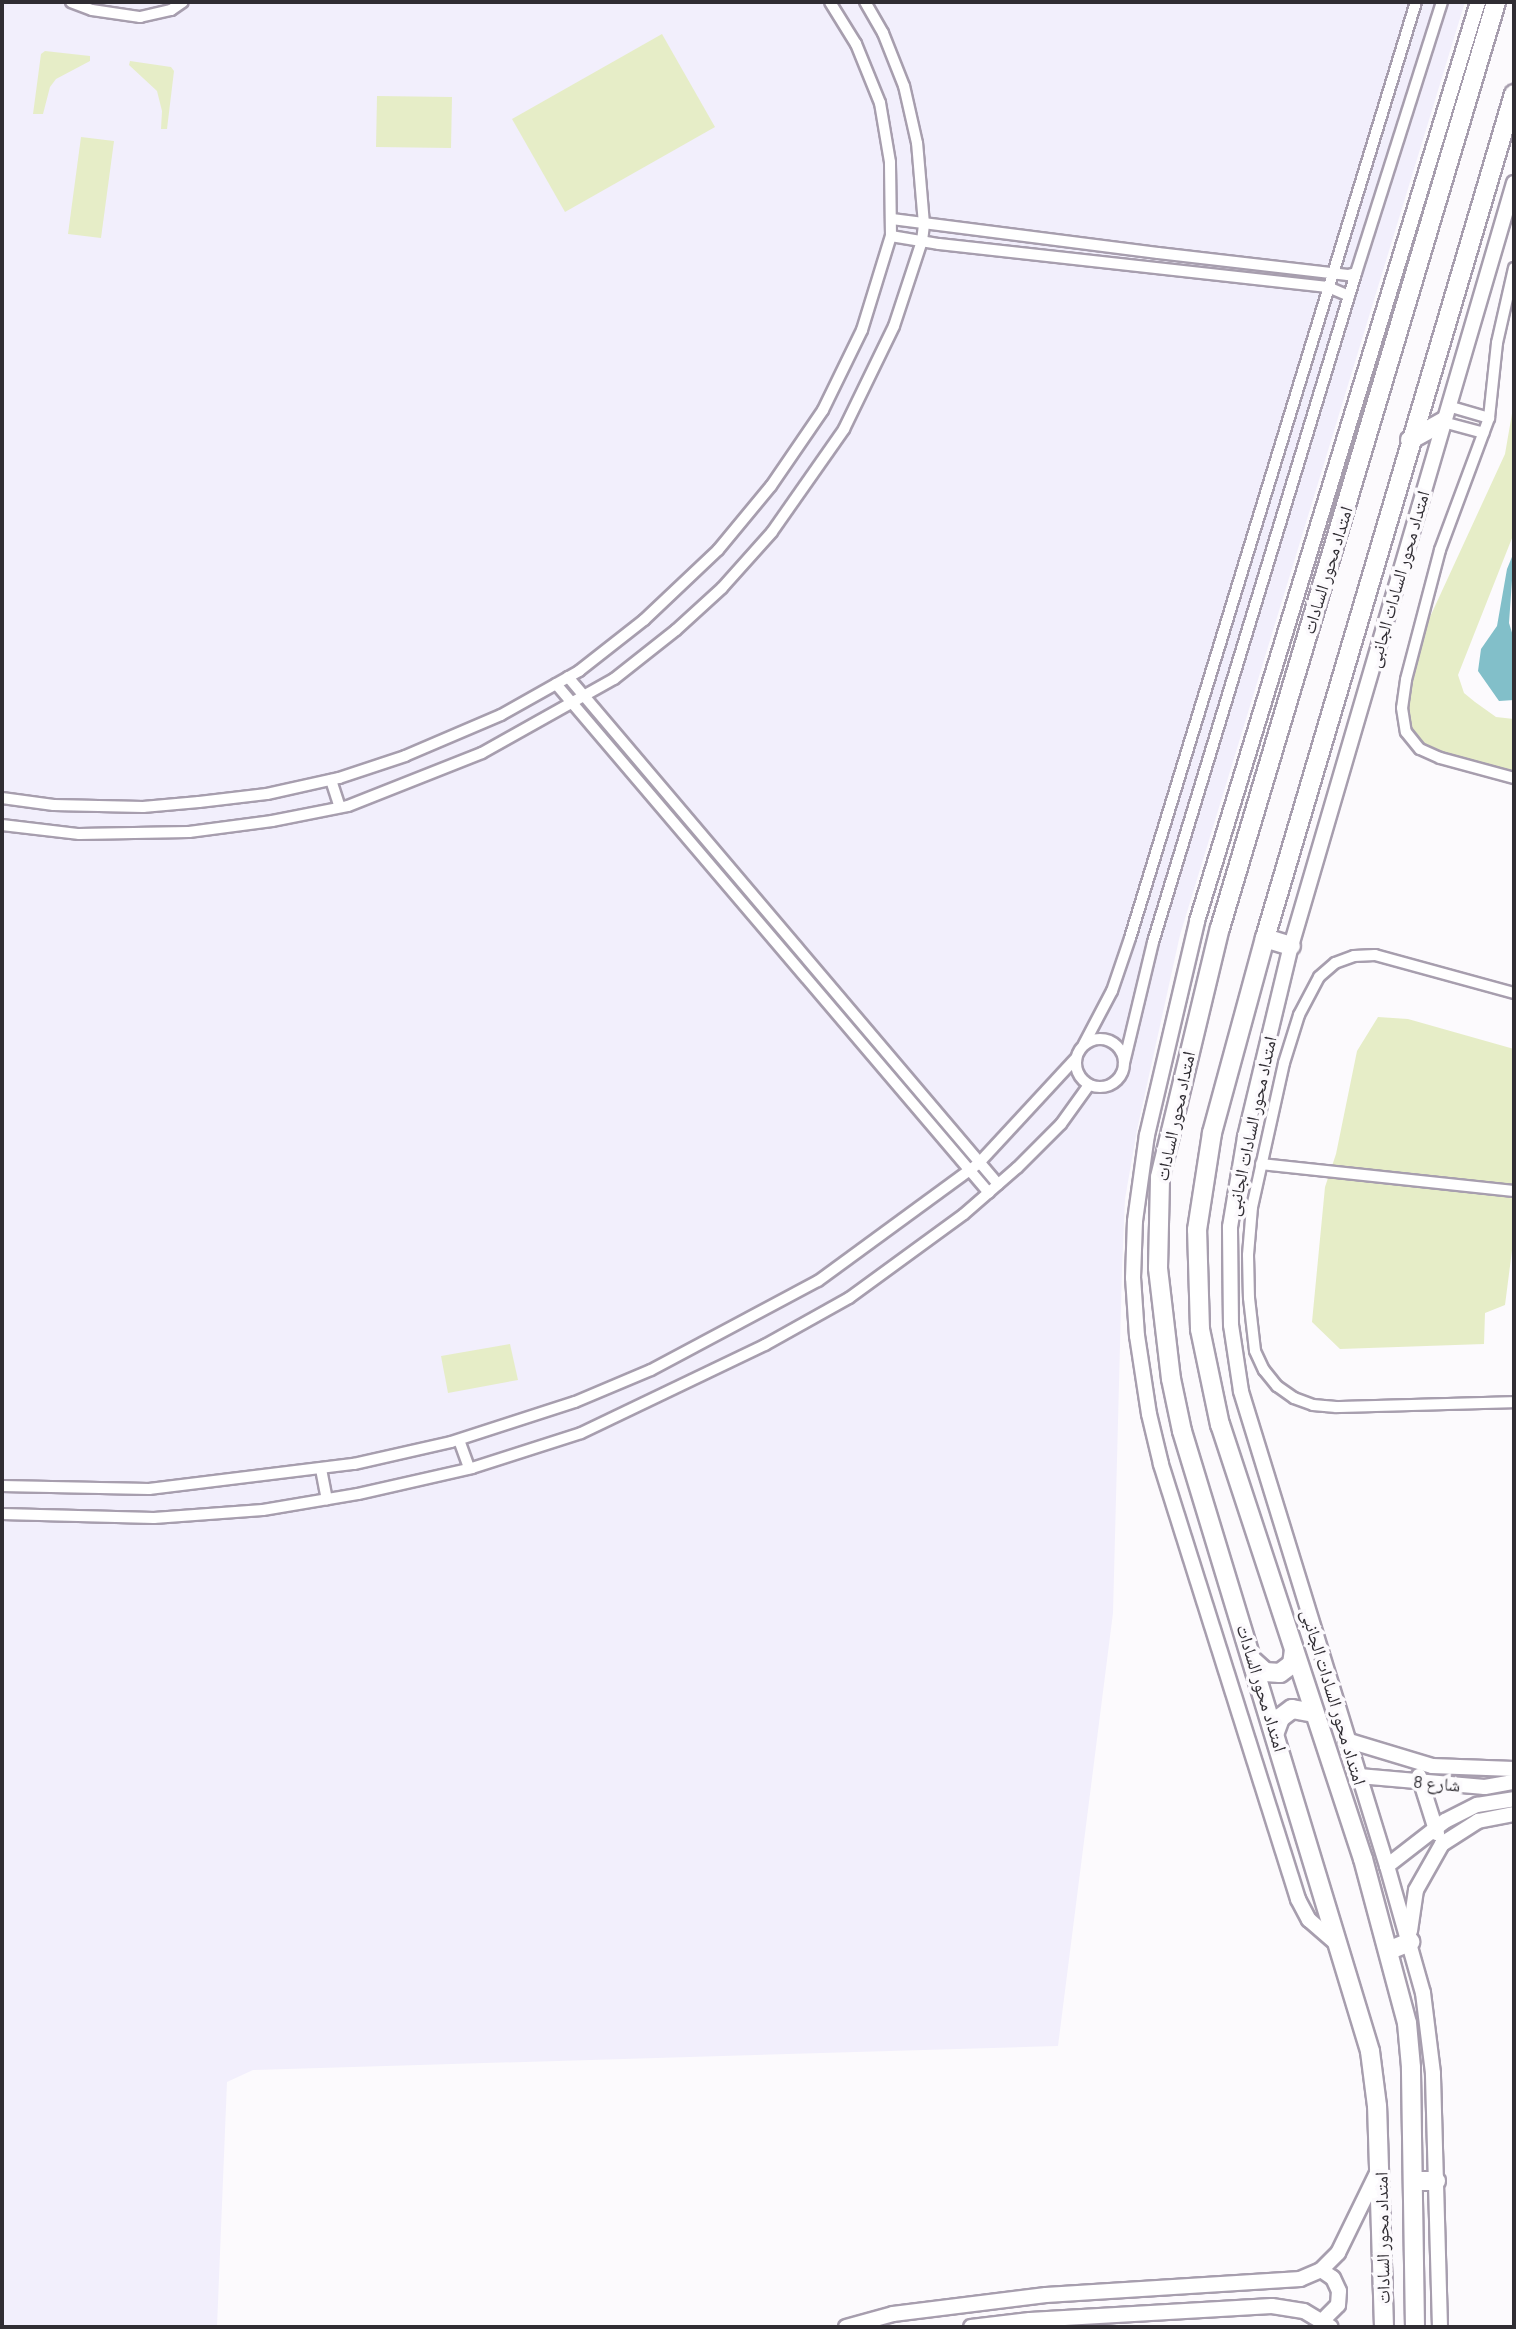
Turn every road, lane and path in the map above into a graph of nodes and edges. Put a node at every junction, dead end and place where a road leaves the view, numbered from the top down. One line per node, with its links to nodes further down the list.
1 (71, 2): 2 (street)
2 (183, 2)
3 (830, 2): 11 (street)
4 (864, 2): 12 (street)
5 (1416, 2): 16 (street)
6 (1442, 2): 17 (street)
7 (1478, 2): 69 (street)
8 (1496, 2): 54 (main road, امتداد محور السادات)
9 (1514, 94): 23 (main road, امتداد محور السادات)
10 (1514, 183): 20 (street, امتداد محور السادات الجانبى)
11 (892, 219): 12 (street); 13 (street)
12 (924, 223): 14 (street); 16 (street)
13 (891, 236): 14 (street); 24 (street)
14 (922, 241): 18 (street); 26 (street)
15 (1514, 268): 21 (street)
16 (1332, 272): 17 (street); 18 (street)
17 (1356, 273): 19 (street)
18 (1328, 287): 19 (street); 36 (street)
19 (1349, 296): 38 (street)
20 (1445, 414): 21 (street); 22 (street); 23 (main road); 34 (street, امتداد محور السادات الجانبى)
21 (1489, 418): 22 (street)
22 (1484, 433): 28 (street)
23 (1410, 440): 33 (main road, امتداد محور السادات)
24 (568, 677): 25 (street); 26 (street)
25 (556, 684): 27 (street); 29 (street)
26 (584, 696): 27 (street); 40 (street)
27 (572, 703): 31 (street); 42 (street)
28 (1514, 778)
29 (331, 780): 30 (street); 31 (street)
30 (2, 798)
31 (340, 807): 32 (street)
32 (2, 825)
33 (1265, 938): 34 (main road); 53 (main road, امتداد محور السادات)
34 (1291, 946): 57 (street, امتداد محور السادات الجانبى)
35 (1514, 993): 41 (street)
36 (1084, 1044): 37 (street); 38 (street)
37 (1076, 1058): 39 (street); 40 (street)
38 (1124, 1063): 39 (street)
39 (1089, 1085): 43 (street)
40 (978, 1164): 42 (street); 43 (street)
41 (1261, 1164): 44 (street); 46 (street)
42 (968, 1172): 45 (street); 47 (street)
43 (998, 1184): 45 (street)
44 (1514, 1191)
45 (989, 1193): 48 (street)
46 (1514, 1402)
47 (459, 1440): 48 (street); 49 (street)
48 (469, 1468): 51 (street)
49 (321, 1469): 50 (street); 51 (street)
50 (2, 1486)
51 (327, 1499): 52 (street)
52 (2, 1514)
53 (1294, 1649): 54 (main road); 55 (main road, امتداد محور السادات)
54 (1254, 1662): 56 (main road, امتداد محور السادات)
55 (1314, 1713): 56 (main road); 70 (main road, امتداد محور السادات)
56 (1275, 1732): 69 (main road, امتداد محور السادات)
57 (1346, 1740): 58 (street); 60 (street, امتداد محور السادات الجانبى)
58 (1419, 1763): 59 (street); 61 (street)
59 (1514, 1769)
60 (1359, 1776): 61 (street, شارع 8); 67 (street, امتداد محور السادات الجانبى)
61 (1420, 1782): 62 (street, شارع 8); 65 (street)
62 (1514, 1782)
63 (1514, 1800): 65 (street, شارع 8)
64 (1514, 1814): 66 (street)
65 (1434, 1826): 66 (street); 67 (street, شارع 8)
66 (1442, 1844): 68 (street)
67 (1387, 1866): 68 (street, امتداد محور السادات الجانبى)
68 (1410, 1942): 70 (main road); 73 (street, امتداد محور السادات الجانبى)
69 (1337, 1944): 71 (main road, امتداد محور السادات)
70 (1390, 1950): 72 (main road, امتداد محور السادات)
71 (1380, 2167): 74 (street); 78 (main road, امتداد محور السادات)
72 (1414, 2181): 73 (main road); 79 (main road, امتداد محور السادات)
73 (1436, 2181): 80 (street, امتداد محور السادات الجانبى)
74 (1321, 2270): 75 (street); 76 (street)
75 (1327, 2323): 77 (street)
76 (846, 2327)
77 (971, 2327)
78 (1384, 2327)
79 (1415, 2327)
80 (1440, 2327)

